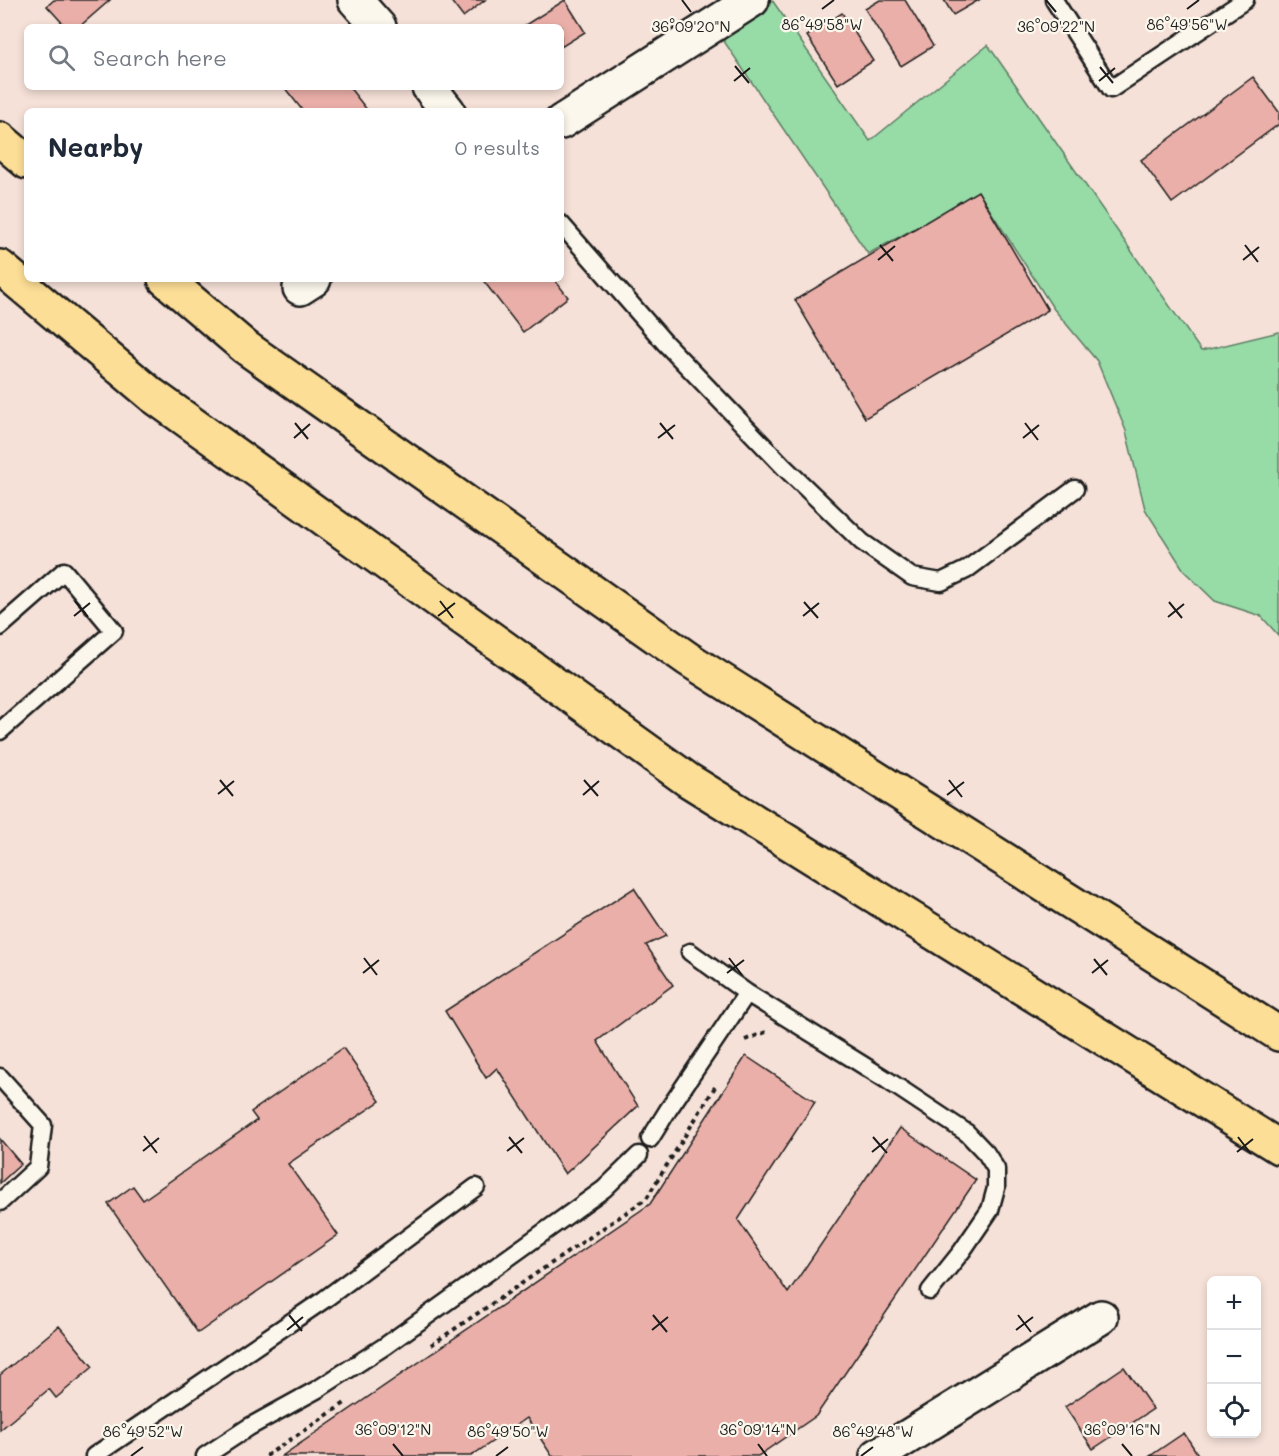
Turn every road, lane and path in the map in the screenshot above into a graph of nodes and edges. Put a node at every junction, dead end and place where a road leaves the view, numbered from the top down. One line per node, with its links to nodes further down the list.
1 (355, 0): 5 (street)
2 (752, 0): 8 (street)
3 (1054, 0): 4 (lane)
4 (1245, 0)
5 (376, 24)
6 (431, 90): 7 (street)
7 (446, 108)
8 (564, 120)
9 (0, 139): 10 (highway)
10 (24, 159)
11 (564, 227): 14 (lane)
12 (0, 267): 22 (highway)
13 (169, 282): 19 (highway)
14 (1075, 489)
15 (0, 627): 16 (lane)
16 (0, 731)
17 (690, 952): 18 (lane)
18 (747, 993): 21 (lane); 26 (lane)
19 (1279, 1034)
20 (0, 1077): 25 (lane)
21 (650, 1139)
22 (1279, 1147)
23 (639, 1155): 29 (lane)
24 (476, 1187): 28 (lane)
25 (0, 1202)
26 (930, 1291)
27 (1101, 1317): 30 (street)
28 (94, 1456)
29 (205, 1456)
30 (877, 1456)

